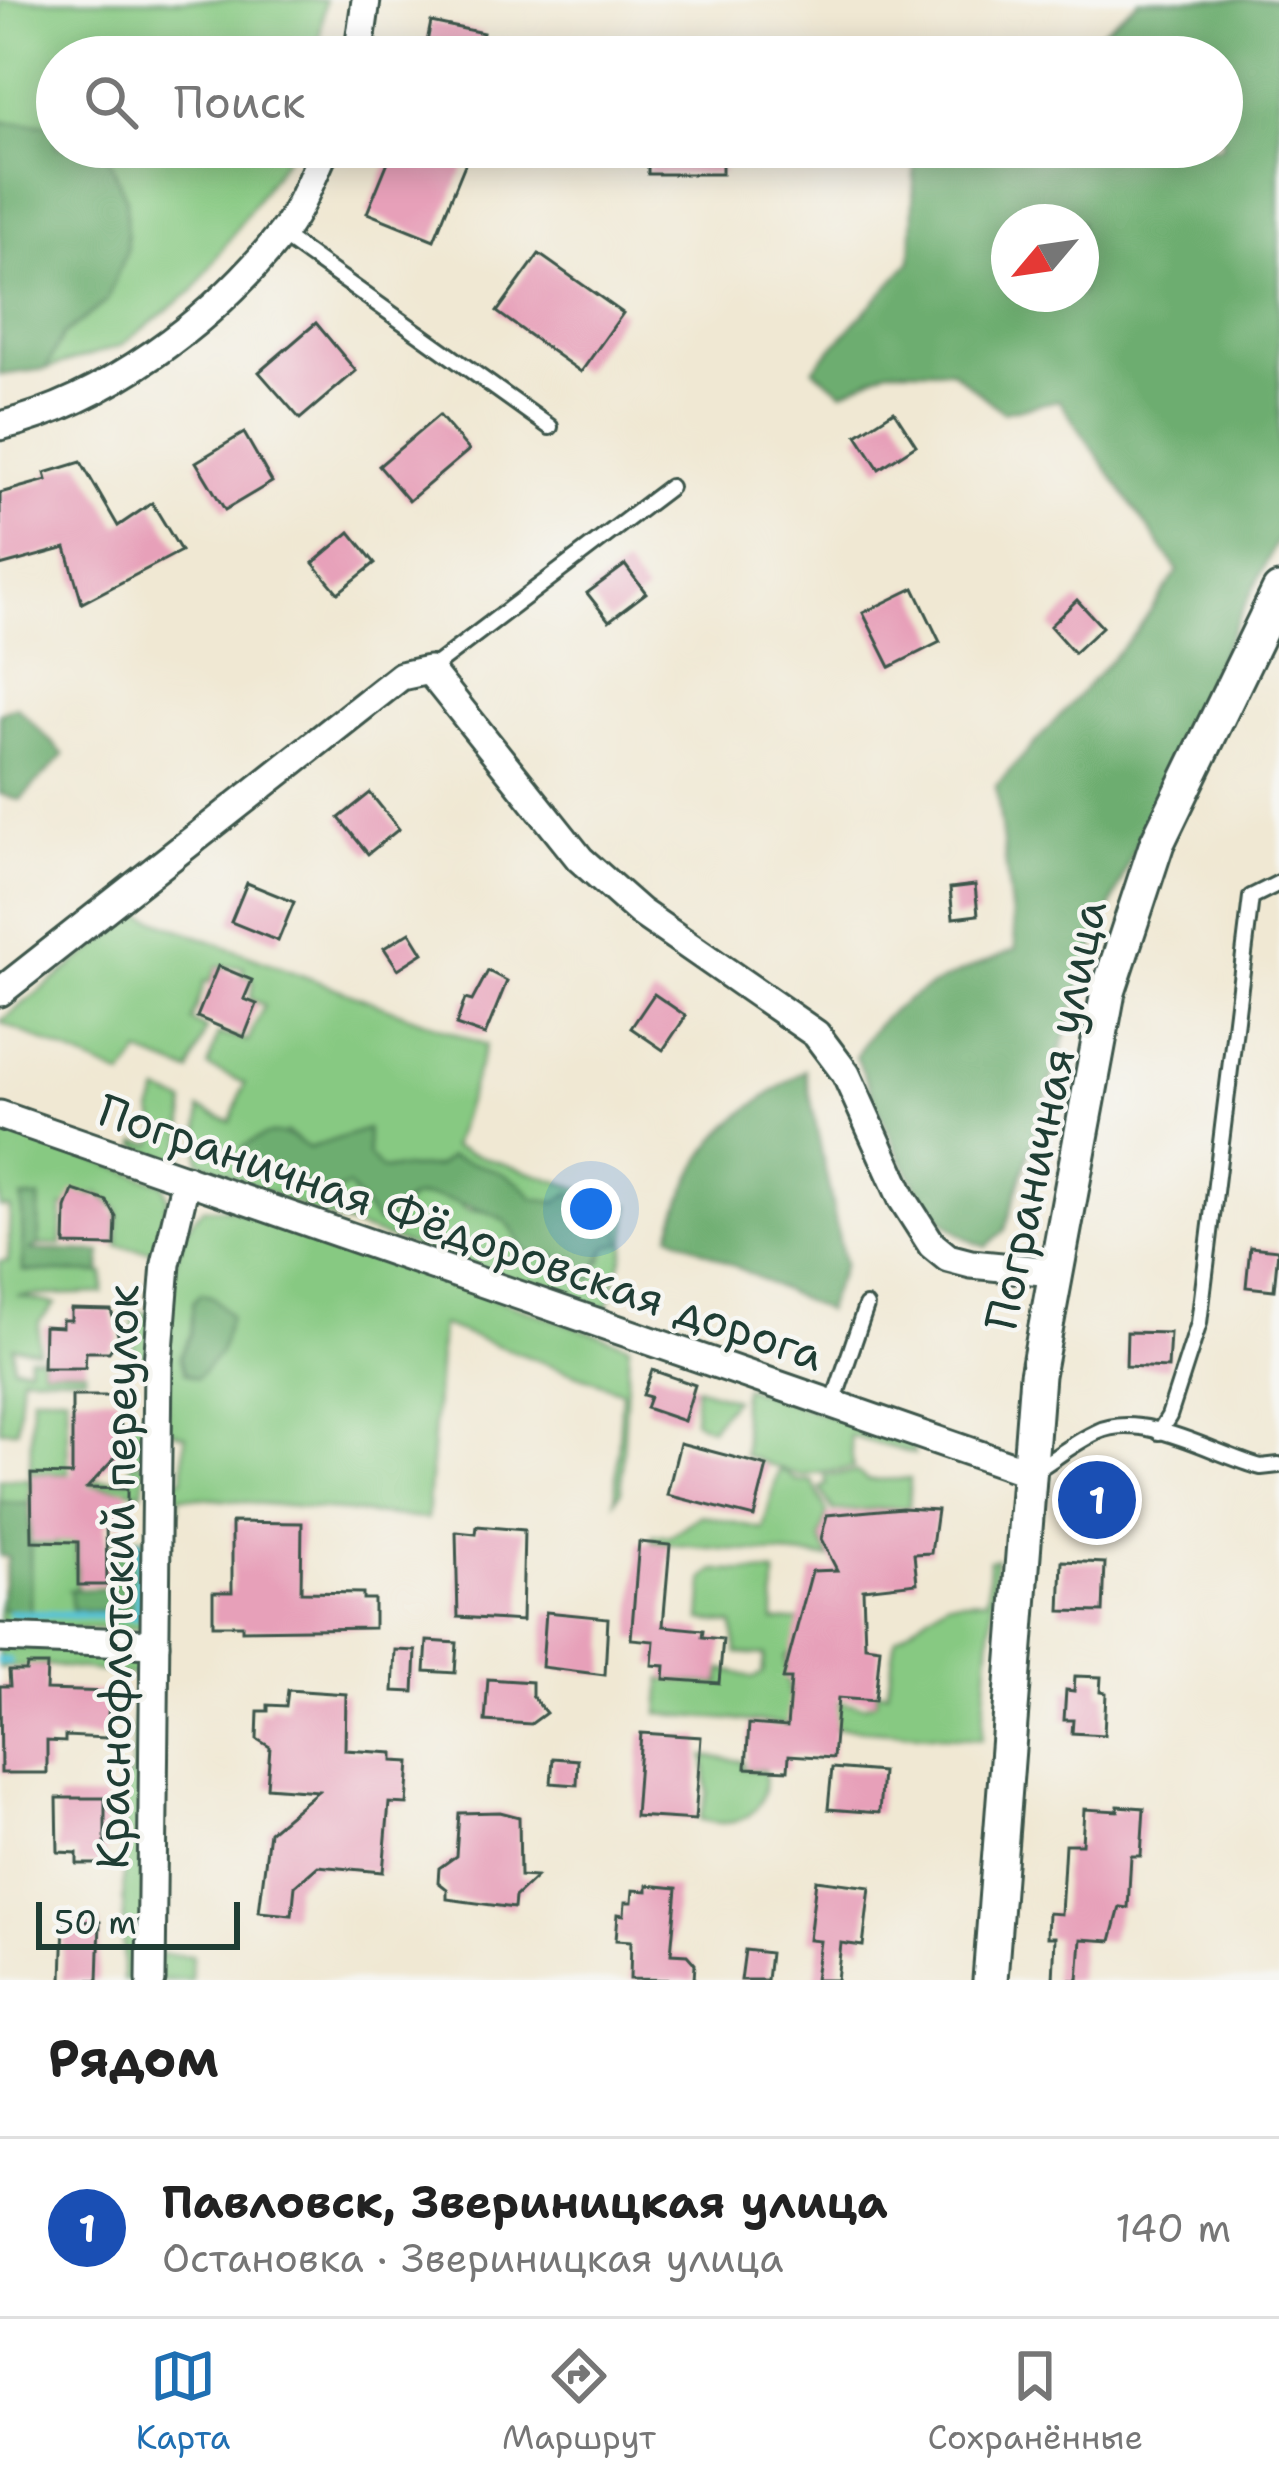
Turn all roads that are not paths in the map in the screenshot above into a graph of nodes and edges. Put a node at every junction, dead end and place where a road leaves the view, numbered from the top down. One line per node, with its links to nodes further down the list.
1 (366, 0): 2 (street)
2 (361, 36)
3 (315, 168): 4 (street)
4 (281, 236): 5 (street); 6 (lane)
5 (0, 426)
6 (550, 427)
7 (670, 487): 9 (lane)
8 (1279, 591): 14 (street, Пограничная улица)
9 (429, 670): 11 (street); 14 (street)
10 (1279, 883): 17 (lane)
11 (0, 992)
12 (0, 1115): 13 (street, Пограничная Фёдоровская дорога)
13 (186, 1179): 16 (street, Пограничная Фёдоровская дорога); 21 (street, Краснофлотский переулок)
14 (1053, 1272): 19 (street, Пограничная улица)
15 (866, 1306): 16 (lane)
16 (832, 1406): 19 (street, Пограничная Фёдоровская дорога)
17 (1159, 1432): 18 (lane); 19 (lane)
18 (1279, 1465)
19 (1031, 1473): 23 (street, Пограничная улица)
20 (0, 1638): 21 (street)
21 (155, 1644): 22 (street, Краснофлотский переулок)
22 (152, 1980)
23 (991, 1980)

